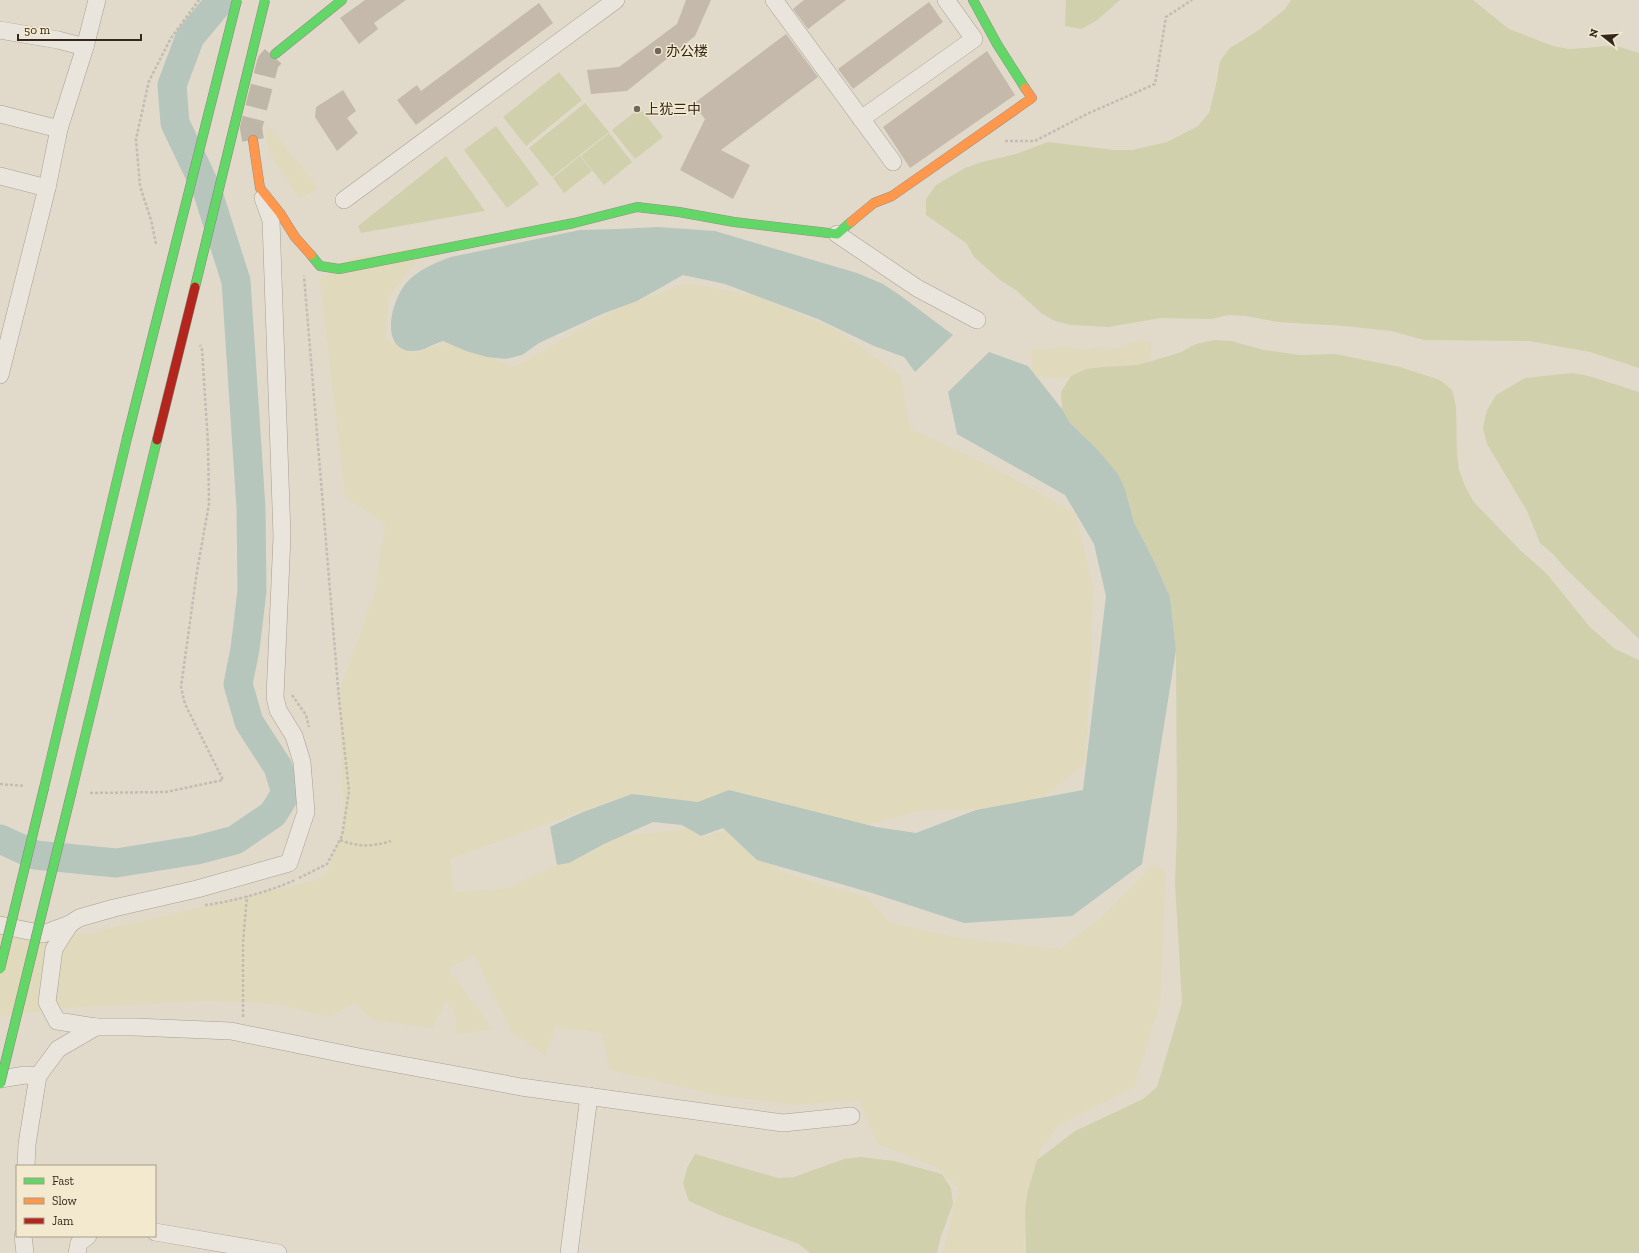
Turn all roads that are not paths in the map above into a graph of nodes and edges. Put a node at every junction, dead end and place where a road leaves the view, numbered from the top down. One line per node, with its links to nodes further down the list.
1 (97, 0): 10 (street)
2 (237, 0): 26 (main road, bridge)
3 (265, 0): 30 (main road, bridge)
4 (342, 0): 11 (main road)
5 (616, 0): 20 (street)
6 (774, 0): 13 (street)
7 (946, 0): 13 (street)
8 (973, 0): 21 (main road)
9 (0, 30): 10 (street)
10 (85, 47): 14 (street)
11 (275, 54)
12 (0, 114): 14 (street)
13 (861, 119): 16 (street)
14 (58, 129): 18 (street)
15 (253, 140): 19 (main road)
16 (893, 162)
17 (0, 176): 18 (street)
18 (47, 188): 23 (street)
19 (260, 188): 21 (main road); 24 (street)
20 (344, 200)
21 (837, 234): 22 (street)
22 (976, 320)
23 (0, 375)
24 (70, 924): 25 (street); 27 (street)
25 (0, 925)
26 (0, 969)
27 (96, 1027): 28 (street); 31 (street)
28 (38, 1076): 29 (street); 33 (street)
29 (0, 1079)
30 (0, 1084)
31 (589, 1096): 32 (street); 40 (street)
32 (851, 1116)
33 (26, 1165)
34 (156, 1232): 39 (street)
35 (23, 1237): 37 (street)
36 (87, 1237): 38 (street)
37 (25, 1253)
38 (76, 1253)
39 (278, 1253)
40 (569, 1253)

